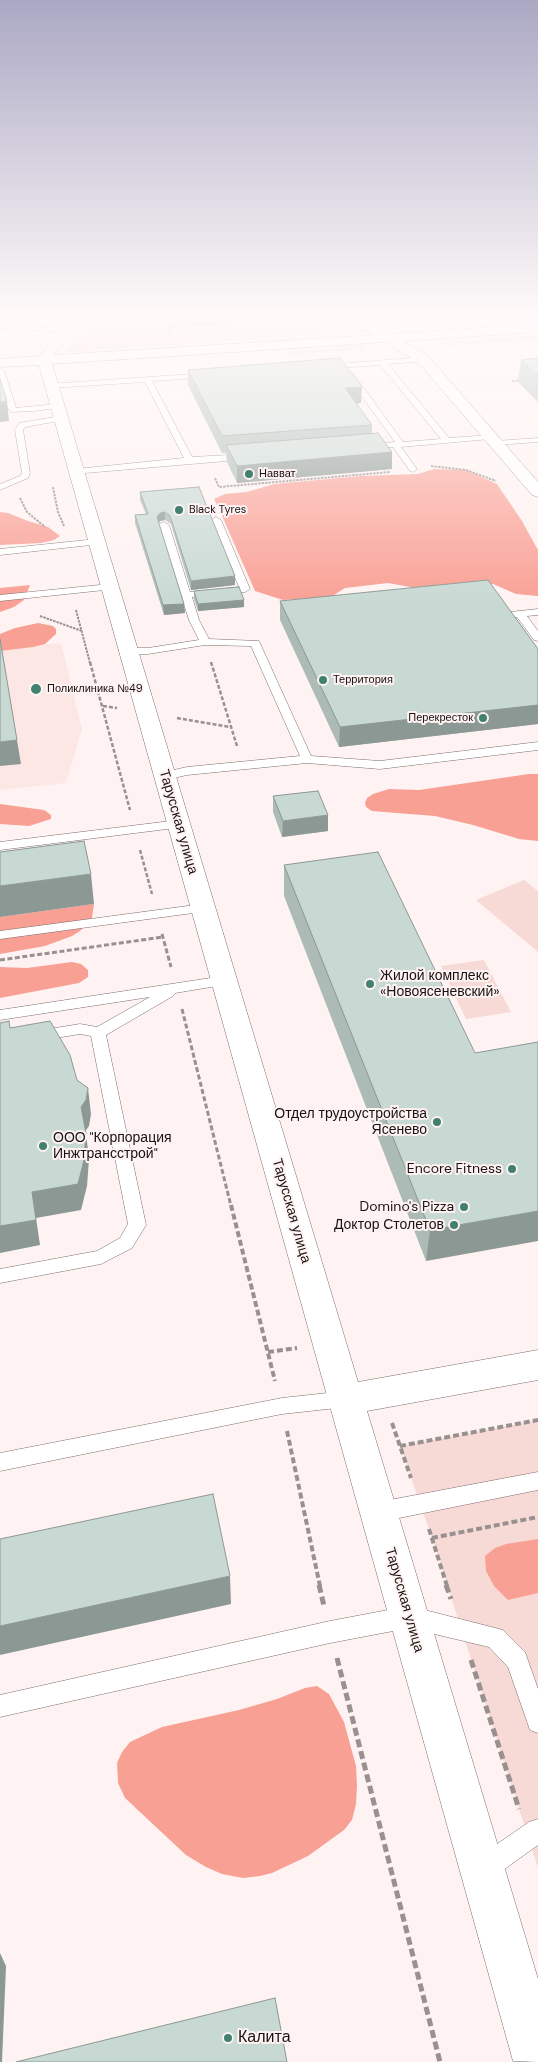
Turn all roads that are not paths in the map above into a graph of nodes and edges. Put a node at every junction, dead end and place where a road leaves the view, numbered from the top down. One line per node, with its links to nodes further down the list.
1 (35, 414): 16 (lane)
2 (56, 414): 15 (main road, Тарусская улица)
3 (166, 414): 13 (lane)
4 (377, 414): 10 (lane)
5 (425, 414): 9 (lane)
6 (471, 414): 7 (main road)
7 (493, 440): 8 (lane); 9 (lane); 17 (main road)
8 (538, 440)
9 (447, 441): 10 (lane)
10 (398, 445): 11 (lane); 14 (lane)
11 (361, 448)
12 (253, 456): 13 (lane)
13 (189, 460): 15 (lane)
14 (413, 470)
15 (64, 478): 20 (main road, Тарусская улица)
16 (0, 487)
17 (538, 492)
18 (216, 520): 23 (lane)
19 (164, 525): 23 (lane)
20 (83, 539): 21 (lane); 22 (main road, Тарусская улица)
21 (0, 552)
22 (110, 587): 24 (lane); 30 (main road, Тарусская улица)
23 (186, 595): 29 (lane)
24 (0, 598)
25 (494, 598): 27 (lane)
26 (538, 612): 27 (lane)
27 (520, 614): 28 (lane)
28 (538, 638)
29 (205, 642): 30 (lane); 32 (lane)
30 (128, 651): 33 (main road, Тарусская улица)
31 (538, 746): 32 (lane)
32 (307, 759): 33 (lane)
33 (165, 776): 34 (main road, Тарусская улица)
34 (178, 824): 35 (lane); 36 (main road, Тарусская улица)
35 (0, 846)
36 (203, 908): 37 (lane); 38 (main road, Тарусская улица)
37 (0, 935)
38 (224, 981): 39 (lane); 45 (main road, Тарусская улица)
39 (176, 988): 40 (lane); 41 (lane)
40 (0, 1014)
41 (98, 1033): 42 (lane); 43 (lane)
42 (0, 1042)
43 (0, 1276)
44 (538, 1365): 45 (main road)
45 (346, 1399): 46 (lane); 48 (main road, Тарусская улица)
46 (0, 1462)
47 (538, 1481): 48 (lane)
48 (378, 1512): 49 (main road, Тарусская улица)
49 (409, 1617): 50 (lane); 51 (lane); 53 (main road, Тарусская улица)
50 (0, 1706)
51 (538, 1722)
52 (538, 1831): 53 (lane)
53 (482, 1870): 54 (main road, Тарусская улица)
54 (538, 2061)

